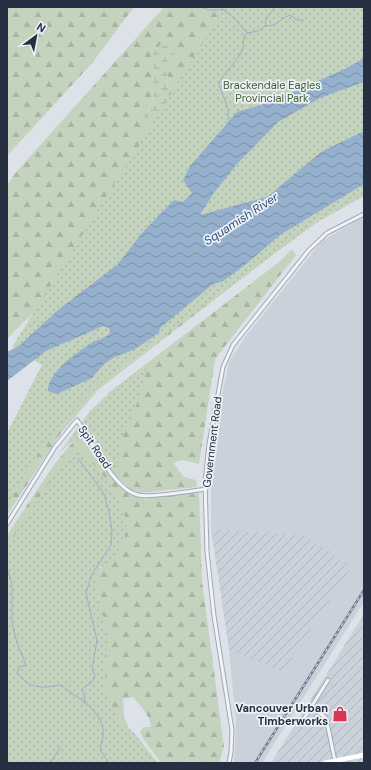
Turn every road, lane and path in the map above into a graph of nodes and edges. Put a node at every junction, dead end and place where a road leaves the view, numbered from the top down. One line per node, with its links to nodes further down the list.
1 (364, 214): 2 (street, Government Road)
2 (206, 489): 3 (street, Spit Road); 9 (street, Government Road)
3 (7, 524)
4 (328, 680): 5 (street)
5 (311, 707): 6 (street); 8 (street)
6 (300, 725)
7 (364, 755): 8 (street)
8 (336, 761): 10 (street)
9 (229, 763)
10 (324, 763)

